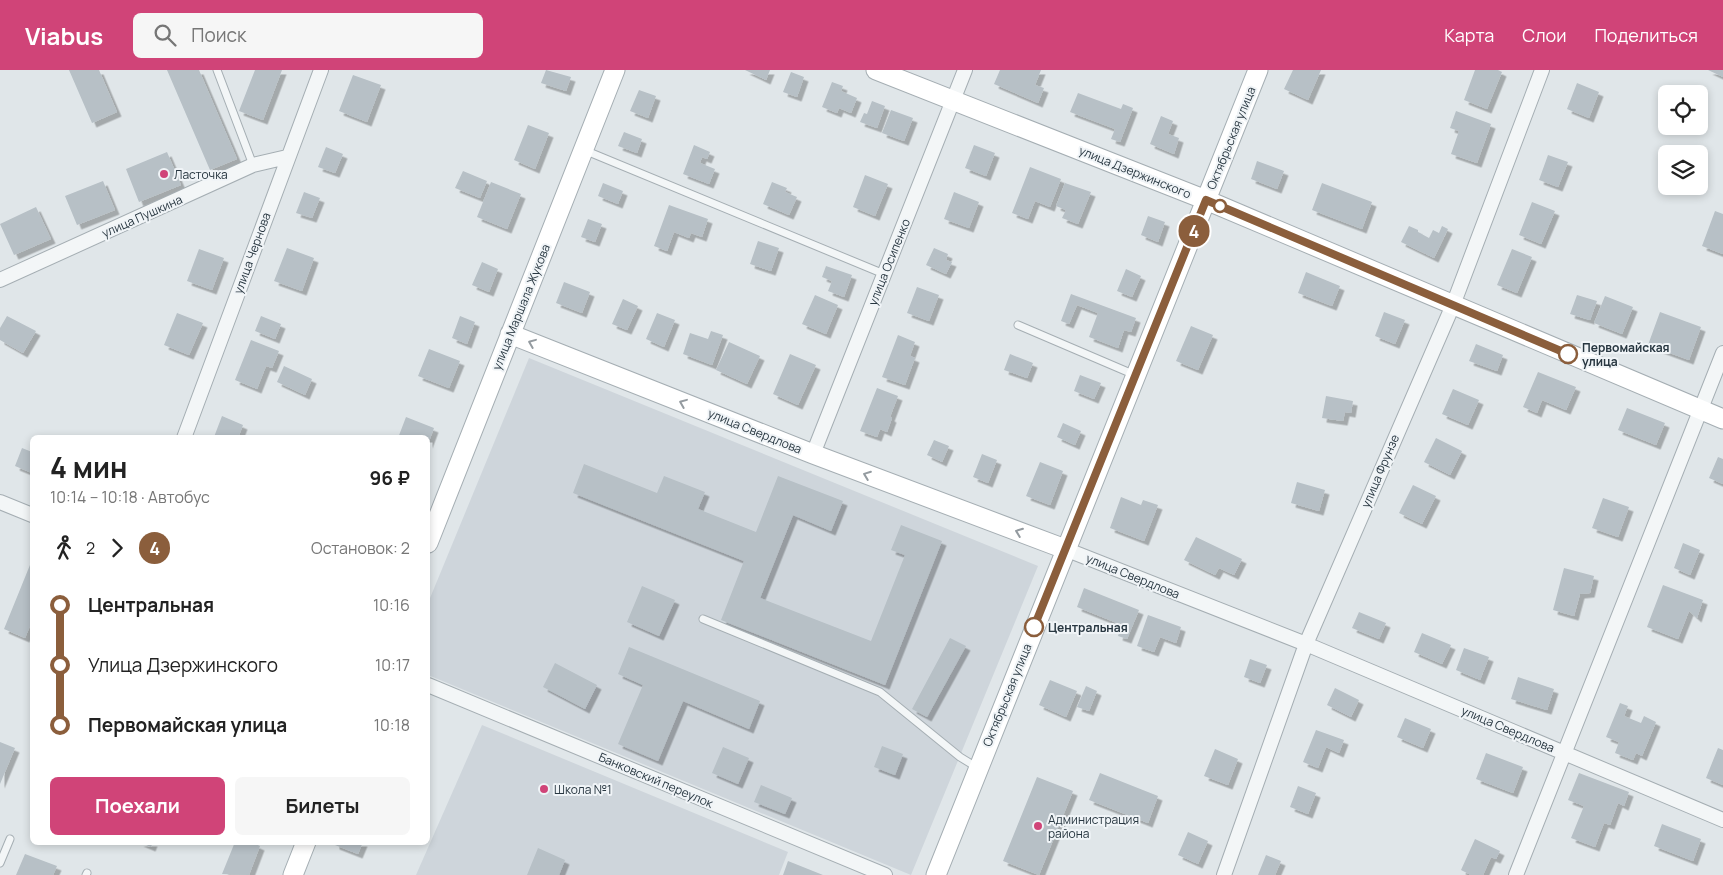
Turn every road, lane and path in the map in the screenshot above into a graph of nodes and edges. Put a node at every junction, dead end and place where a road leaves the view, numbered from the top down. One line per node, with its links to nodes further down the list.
1 (217, 70): 11 (lane)
2 (321, 70): 10 (street, улица Чернова)
3 (615, 70): 9 (street, улица Маршала Жукова)
4 (876, 70): 8 (street, улица Дзержинского)
5 (965, 70): 8 (street, улица Осипенко)
6 (1258, 70): 12 (street, Октябрьская улица)
7 (1542, 70): 15 (street, улица Фрунзе)
8 (953, 100): 12 (street, улица Дзержинского); 13 (street, улица Осипенко)
9 (584, 150): 13 (lane); 17 (street, улица Маршала Жукова)
10 (287, 157): 11 (street, улица Пушкина); 22 (street, улица Чернова)
11 (253, 165): 14 (street, улица Пушкина)
12 (1206, 200): 15 (street, улица Дзержинского); 19 (street, Октябрьская улица)
13 (884, 274): 23 (street, улица Осипенко)
14 (0, 280)
15 (1453, 305): 20 (street, улица Дзержинского); 29 (street, улица Фрунзе)
16 (1018, 325): 19 (lane)
17 (510, 334): 23 (street, улица Свердлова, one-way to 17); 26 (street, улица Маршала Жукова)
18 (1723, 353): 20 (street)
19 (1135, 375): 27 (street, Октябрьская улица)
20 (1700, 410): 21 (street, улица Дзержинского); 31 (street)
21 (1723, 419)
22 (185, 435)
23 (813, 454): 27 (street, улица Свердлова, one-way to 23)
24 (0, 502): 25 (street)
25 (30, 514)
26 (430, 539)
27 (1065, 549): 29 (street, улица Свердлова); 32 (street, Октябрьская улица)
28 (703, 619): 32 (lane)
29 (1306, 644): 31 (street, улица Свердлова); 40 (street, улица Фрунзе)
30 (430, 686): 38 (street, Банковский переулок)
31 (1565, 752): 33 (street, улица Свердлова); 41 (street)
32 (978, 768): 39 (street, Октябрьская улица)
33 (1723, 820)
34 (10, 839): 36 (lane)
35 (305, 845): 37 (street)
36 (0, 863)
37 (293, 875)
38 (885, 875)
39 (936, 875)
40 (1224, 875)
41 (1516, 875)

